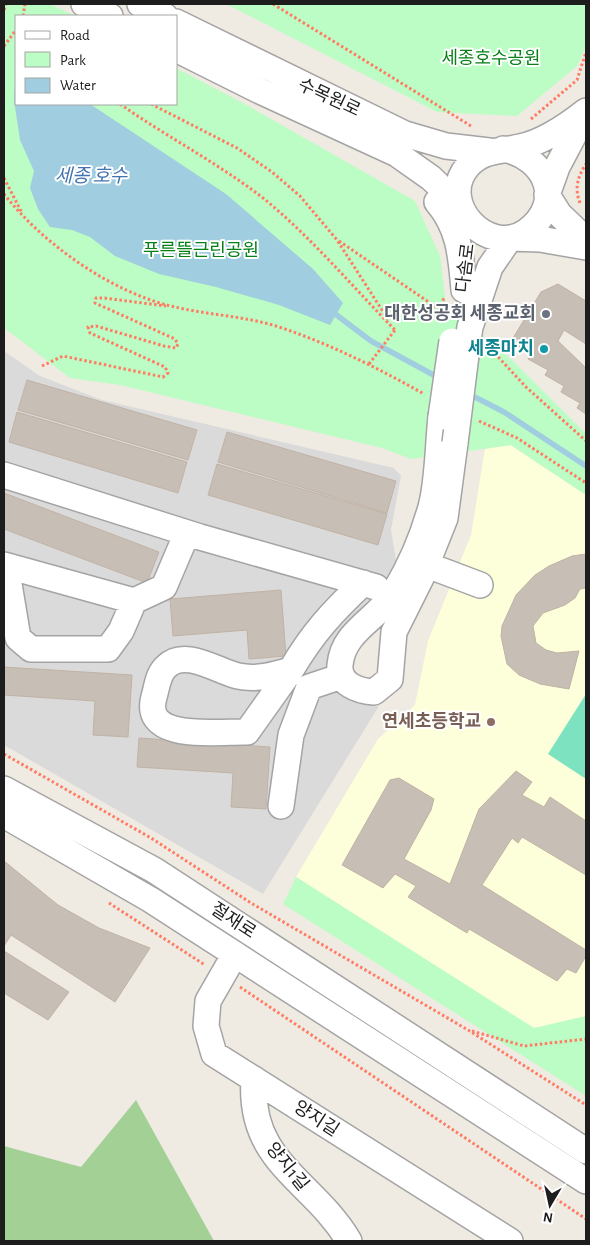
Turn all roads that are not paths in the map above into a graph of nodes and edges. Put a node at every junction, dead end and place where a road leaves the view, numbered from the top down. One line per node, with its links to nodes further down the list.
1 (84, 4): 3 (street)
2 (140, 4): 4 (street)
3 (108, 15)
4 (163, 15)
5 (178, 23): 9 (street, 수목원로)
6 (178, 51): 9 (street, 수목원로)
7 (586, 111): 8 (street, 다솜로); 9 (street); 10 (street, 다솜로)
8 (490, 143): 9 (street, 수목원로); 10 (street); 11 (street, 다솜로)
9 (401, 144): 11 (street, 수목원로); 15 (street, 수목원로)
10 (548, 196): 12 (street, 다솜로); 13 (street)
11 (465, 214): 12 (street, 다솜로); 15 (street, 다솜로)
12 (510, 238): 14 (street); 16 (street, 다솜로)
13 (586, 240)
14 (586, 247)
15 (456, 291): 16 (street, 다솜로)
16 (467, 346): 19 (street, bridge); 23 (street, bridge)
17 (4, 475): 18 (street)
18 (187, 533): 21 (street); 24 (street)
19 (427, 565): 22 (street); 26 (street)
20 (5, 566): 24 (street); 24 (street)
21 (363, 583): 23 (street); 25 (street)
22 (480, 585)
23 (395, 592): 26 (street)
24 (134, 601)
25 (291, 670): 25 (street)
26 (342, 676): 28 (street)
27 (4, 789): 31 (street, 절재로)
28 (281, 806)
29 (4, 814): 30 (street, 절재로)
30 (234, 954): 32 (street, 양지길); 33 (street, 절재로)
31 (454, 1064): 34 (street, 절재로); 35 (street, 절재로)
32 (254, 1079): 38 (street, 양지1길); 39 (street, 양지길)
33 (445, 1088): 36 (street, 절재로); 37 (street, 절재로)
34 (586, 1138)
35 (586, 1150)
36 (586, 1181)
37 (586, 1200)
38 (349, 1241)
39 (510, 1241)

